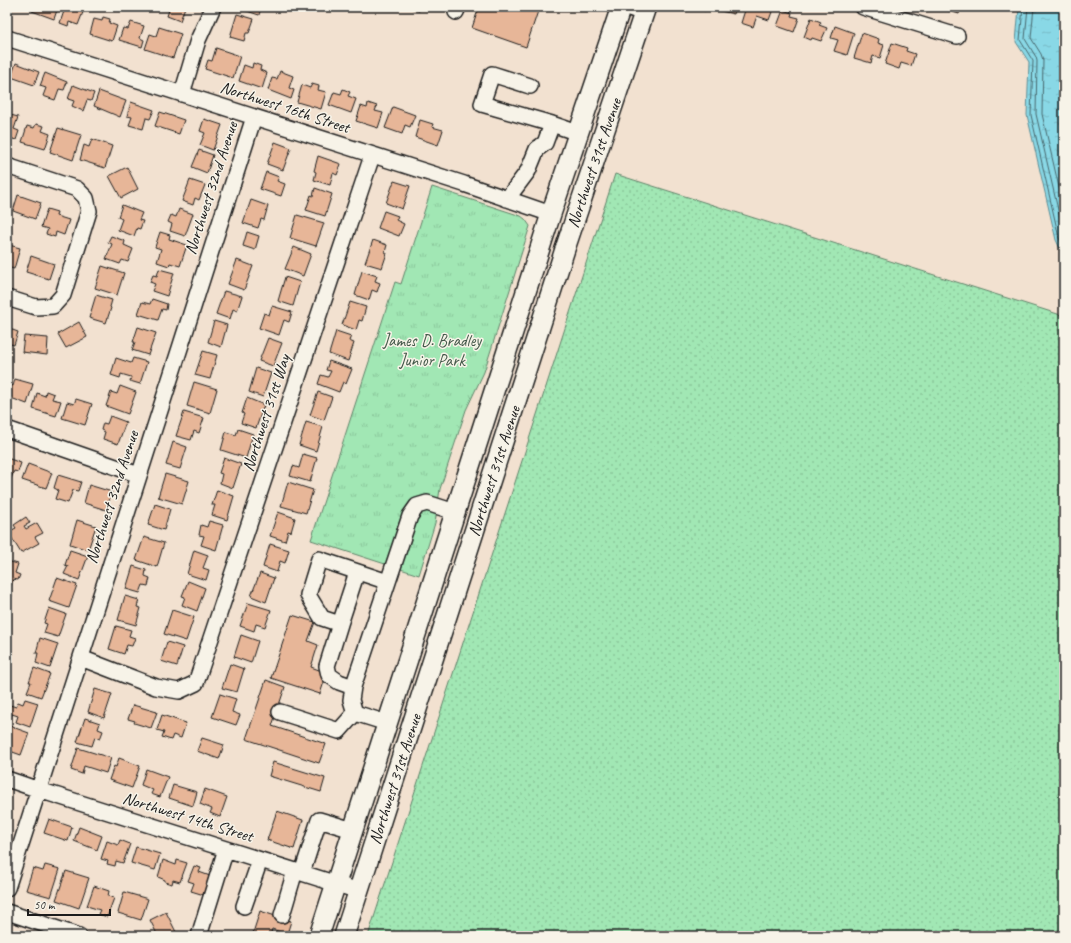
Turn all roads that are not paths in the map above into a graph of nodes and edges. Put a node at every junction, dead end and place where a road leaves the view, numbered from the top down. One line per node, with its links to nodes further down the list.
1 (213, 7): 9 (street)
2 (621, 7): 12 (main road, Northwest 31st Avenue)
3 (626, 7): 5 (street)
4 (863, 7): 6 (street)
5 (645, 10): 17 (main road, Northwest 31st Avenue)
6 (957, 36)
7 (7, 38): 9 (street, Northwest 16th Street)
8 (530, 86): 11 (street)
9 (182, 94): 10 (street, Northwest 16th Street)
10 (254, 117): 13 (street, Northwest 16th Street); 20 (street, Northwest 32nd Avenue)
11 (552, 124): 12 (street); 15 (street)
12 (578, 133): 16 (main road, Northwest 31st Avenue)
13 (372, 156): 15 (street, Northwest 16th Street); 25 (street, Northwest 31st Way)
14 (7, 166): 18 (street)
15 (507, 198): 16 (street, Northwest 16th Street)
16 (551, 214): 17 (main road); 21 (main road, Northwest 31st Avenue)
17 (565, 249): 38 (main road, Northwest 31st Avenue)
18 (7, 298)
19 (7, 429): 20 (street)
20 (139, 475): 25 (street, Northwest 32nd Avenue)
21 (455, 512): 23 (street); 29 (main road, Northwest 31st Avenue)
22 (357, 572): 23 (street); 24 (street); 24 (street)
23 (388, 582): 26 (street)
24 (340, 624): 26 (street)
25 (81, 658): 31 (street, Northwest 32nd Avenue)
26 (353, 687): 28 (street)
27 (280, 712): 28 (street)
28 (355, 713): 29 (street)
29 (387, 723): 32 (main road, Northwest 31st Avenue)
30 (7, 779): 31 (street, Northwest 14th Street)
31 (39, 790): 33 (street, Northwest 14th Street); 37 (street, Northwest 32nd Avenue)
32 (353, 830): 35 (street); 36 (main road, Northwest 31st Avenue)
33 (226, 849): 34 (street, Northwest 14th Street); 43 (street)
34 (260, 860): 35 (street, Northwest 14th Street); 39 (street)
35 (299, 872): 36 (street, Northwest 14th Street); 41 (street)
36 (336, 883): 38 (street, Northwest 14th Street); 44 (main road, Northwest 31st Avenue)
37 (7, 888)
38 (359, 891): 45 (main road, Northwest 31st Avenue)
39 (244, 906)
40 (7, 912): 42 (street)
41 (282, 915)
42 (79, 936)
43 (199, 936)
44 (319, 936)
45 (344, 936)

